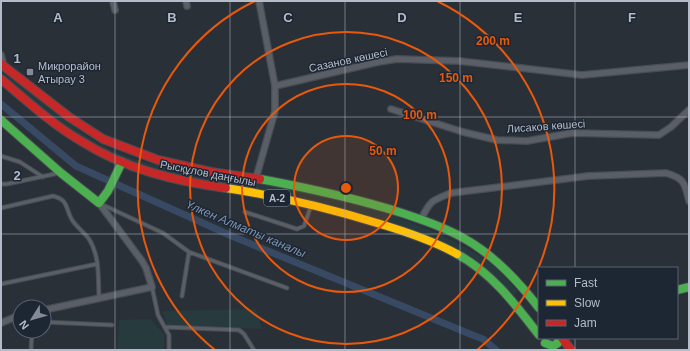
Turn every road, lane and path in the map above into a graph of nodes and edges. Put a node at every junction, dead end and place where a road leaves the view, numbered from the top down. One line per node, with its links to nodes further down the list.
1 (113, 1): 3 (street)
2 (259, 1): 8 (street)
3 (115, 10)
4 (1, 55): 5 (street)
5 (3, 65): 16 (main road, Рысқұлов даңғылы / A-2)
6 (689, 65): 8 (street, Сазанов көшесі)
7 (1, 79): 13 (main road, Рысқұлов даңғылы / A-2)
8 (275, 86): 16 (street)
9 (391, 109): 10 (street, Лисаков көшесі)
10 (689, 110)
11 (1, 120): 14 (main road)
12 (1, 156): 15 (lane)
13 (122, 162): 19 (main road); 20 (main road, Рысқұлов даңғылы / A-2)
14 (61, 173): 15 (lane); 19 (main road)
15 (44, 177): 17 (lane)
16 (256, 178): 23 (main road, Рысқұлов даңғылы / A-2)
17 (1, 184)
18 (689, 201): 23 (street)
19 (99, 203): 24 (lane); 27 (street)
20 (312, 206): 22 (lane); 40 (main road, Рысқұлов даңғылы / A-2)
21 (1, 208): 25 (lane)
22 (246, 212)
23 (421, 219): 33 (main road, Рысқұлов даңғылы / A-2)
24 (189, 252): 28 (lane); 31 (lane)
25 (97, 264): 26 (lane); 32 (lane)
26 (1, 284)
27 (152, 287): 32 (street); 39 (lane)
28 (287, 288)
29 (689, 288): 30 (main road)
30 (678, 290)
31 (182, 296)
32 (99, 298): 34 (street)
33 (538, 307)
34 (52, 308)
35 (12, 318): 37 (street)
36 (52, 322): 38 (lane)
37 (1, 323)
38 (112, 325)
39 (165, 327): 46 (lane); 47 (lane)
40 (538, 334)
41 (32, 339): 45 (lane)
42 (560, 339): 44 (main road)
43 (562, 339): 48 (main road)
44 (545, 344)
45 (31, 350)
46 (169, 350)
47 (254, 350)
48 (570, 350)

